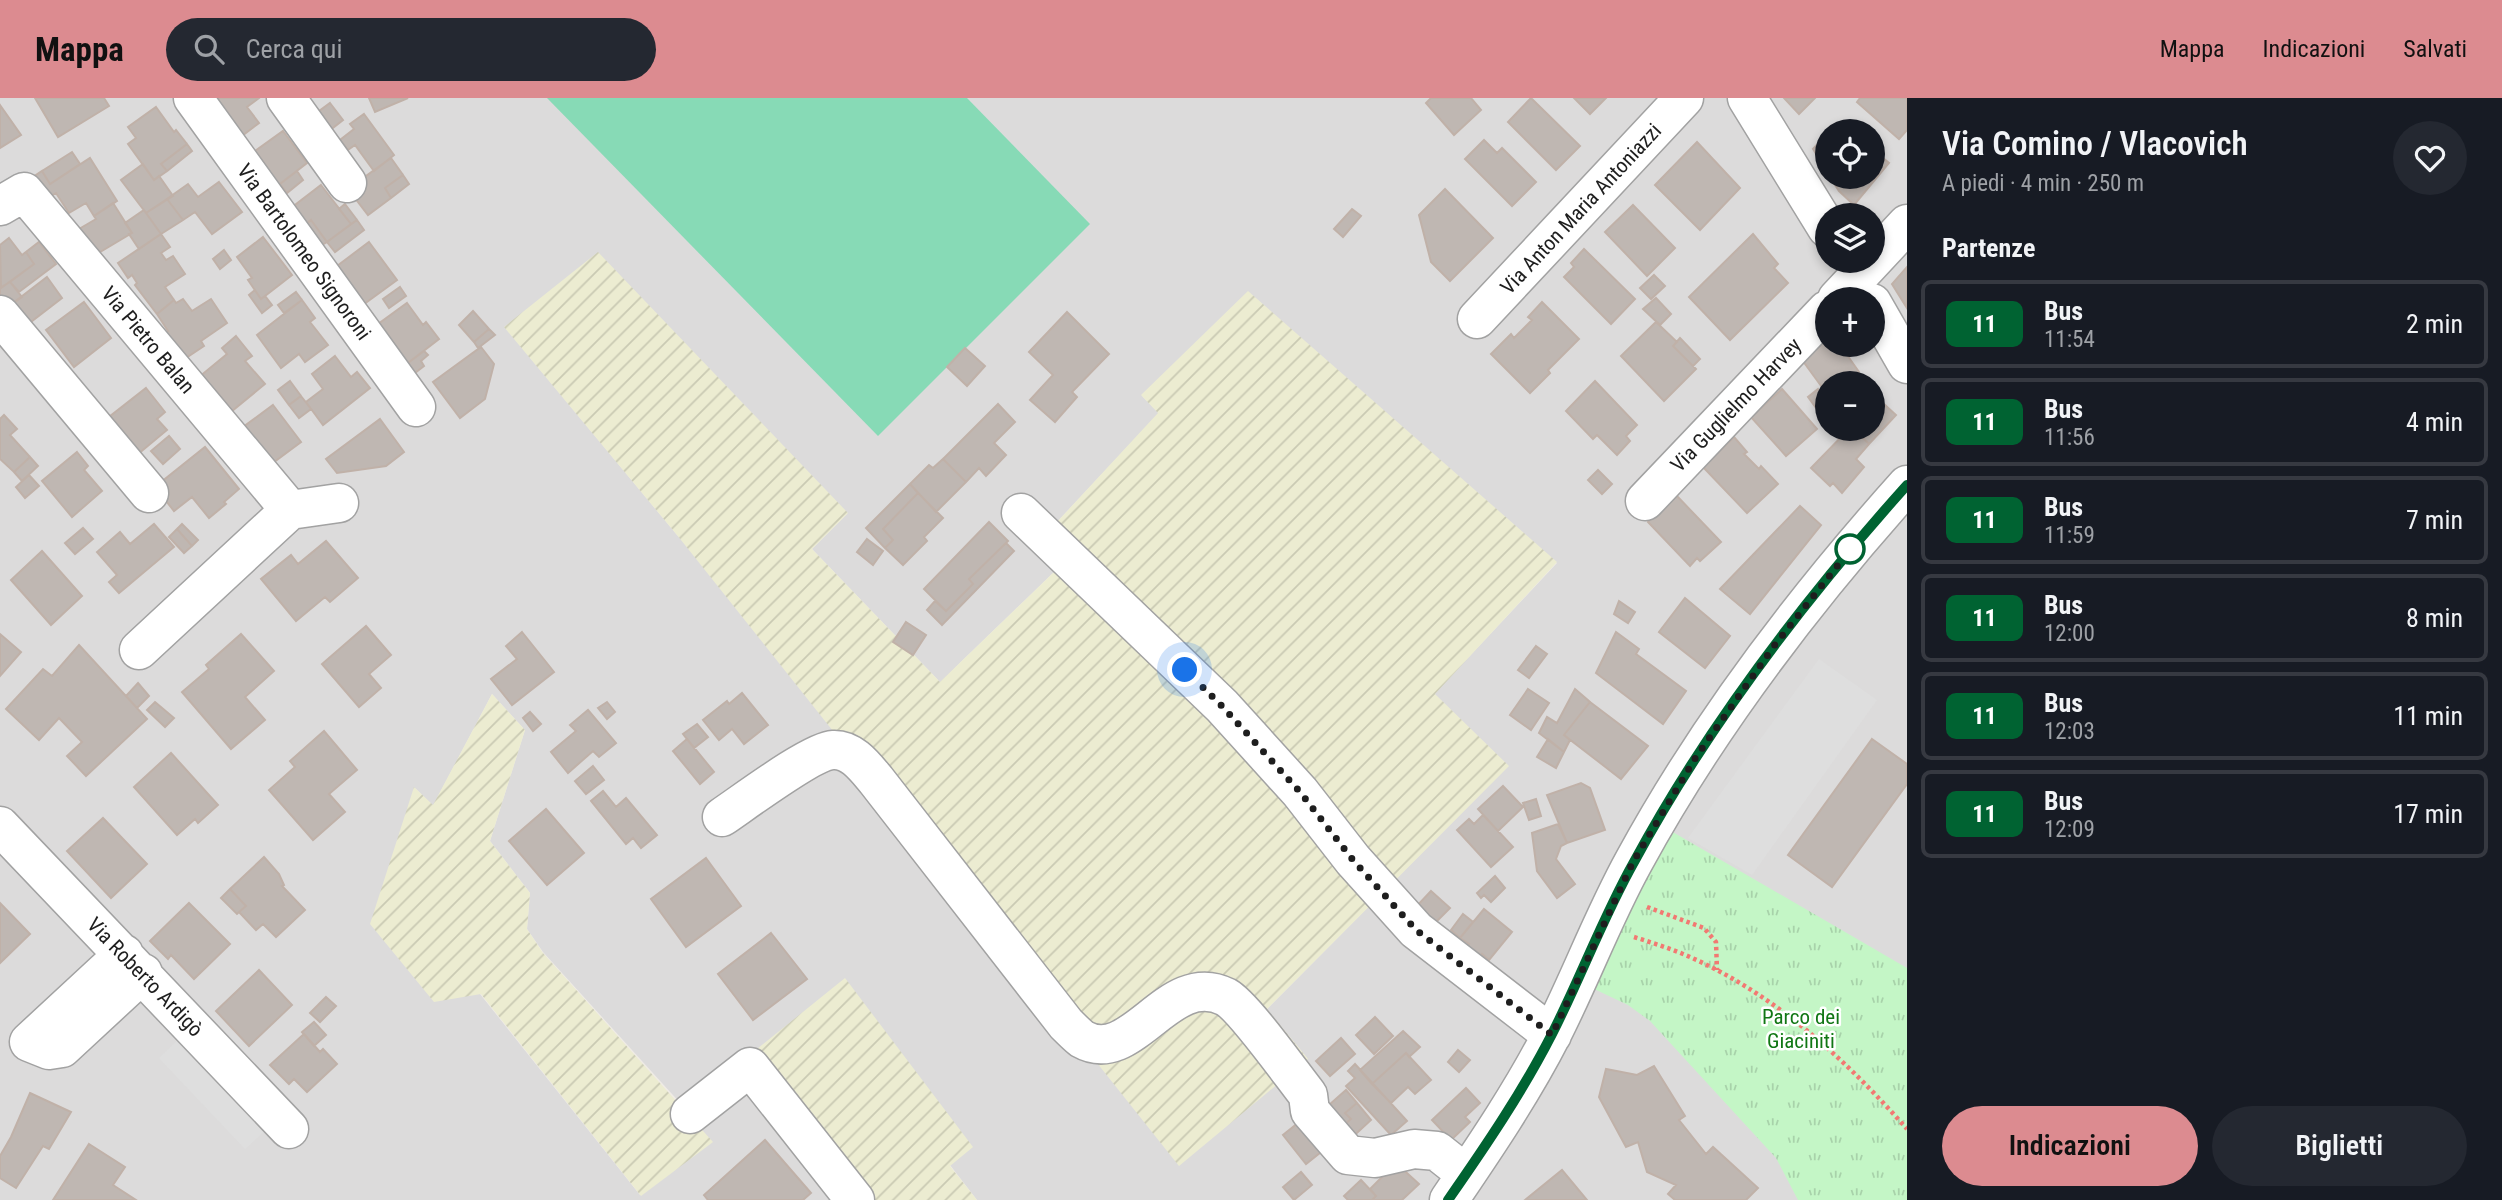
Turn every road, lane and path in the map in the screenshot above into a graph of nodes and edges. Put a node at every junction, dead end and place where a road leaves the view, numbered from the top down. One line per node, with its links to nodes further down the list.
1 (193, 98): 15 (street, Via Bartolomeo Signoroni)
2 (286, 98): 5 (street)
3 (1684, 98): 11 (street, Via Anton Maria Antoniazzi)
4 (1747, 98): 7 (street)
5 (347, 183)
6 (0, 206): 20 (street, Via Pietro Balan)
7 (1815, 208)
8 (1907, 224): 9 (street)
9 (1858, 287)
10 (0, 315): 17 (street)
11 (1477, 319)
12 (1815, 323): 18 (street, Via Guglielmo Harvey)
13 (1885, 331): 14 (street)
14 (1907, 364)
15 (416, 407)
16 (1907, 485): 25 (street)
17 (149, 493)
18 (1645, 501)
19 (339, 503): 20 (street)
20 (290, 510): 22 (street)
21 (1021, 513): 28 (street)
22 (139, 650)
23 (722, 817): 33 (street)
24 (0, 826): 26 (street, Via Roberto Ardigò)
25 (1611, 911): 27 (path); 27 (path); 28 (street)
26 (133, 963): 29 (street); 31 (street, Via Roberto Ardigò)
27 (1717, 970): 32 (path)
28 (1552, 1035): 33 (street)
29 (15, 1038)
30 (690, 1114): 34 (street)
31 (289, 1129)
32 (1907, 1129)
33 (1457, 1187)
34 (855, 1200)

